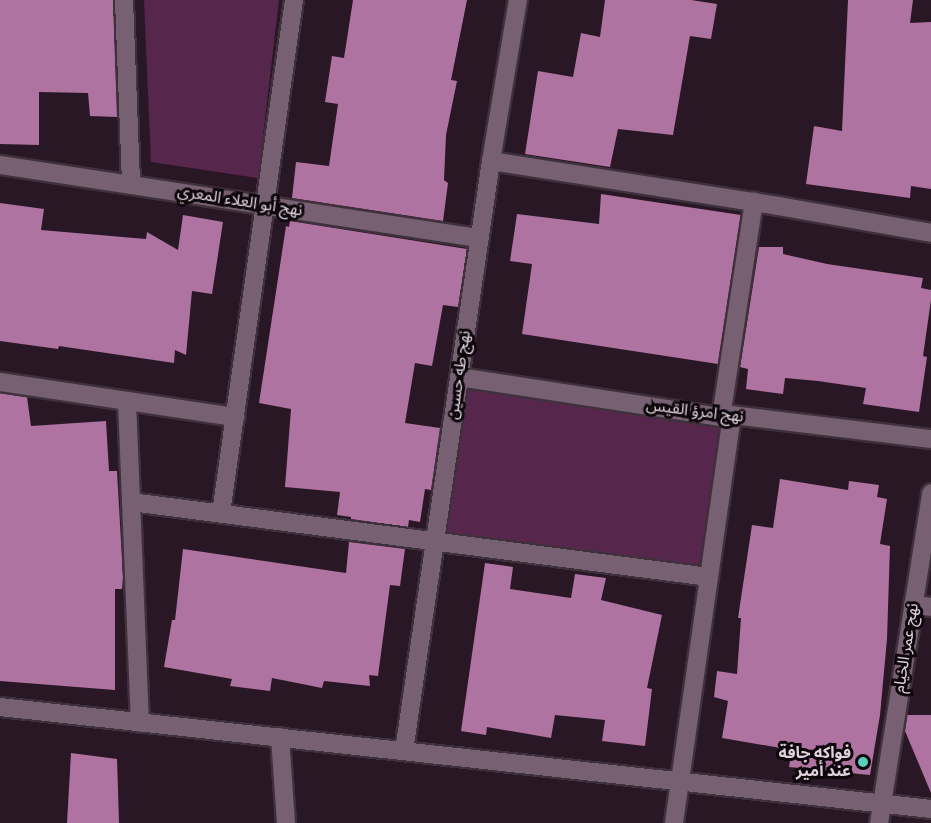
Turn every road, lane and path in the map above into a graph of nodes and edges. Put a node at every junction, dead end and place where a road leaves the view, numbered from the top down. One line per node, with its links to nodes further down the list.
1 (124, 0): 6 (street)
2 (294, 0): 8 (street)
3 (518, 0): 4 (street, نهج طه حسين)
4 (491, 161): 7 (street); 10 (street, نهج طه حسين)
5 (0, 165): 6 (street, نهج أبو العلاء المعري)
6 (131, 185): 8 (street, نهج أبو العلاء المعري)
7 (754, 202): 9 (street); 14 (street)
8 (265, 205): 10 (street, نهج أبو العلاء المعري); 15 (street)
9 (931, 233)
10 (480, 238): 11 (street, نهج طه حسين)
11 (459, 377): 14 (street, نهج امرؤ القيس); 20 (street, نهج طه حسين)
12 (0, 382): 13 (street)
13 (127, 401): 15 (street); 18 (street)
14 (726, 416): 16 (street, نهج امرؤ القيس); 21 (street)
15 (235, 417): 19 (street)
16 (931, 439)
17 (931, 493): 22 (street, نهج عمر الخيام)
18 (131, 502): 19 (street); 24 (street)
19 (221, 513): 20 (street)
20 (435, 541): 21 (street); 26 (street, نهج طه حسين)
21 (709, 577): 27 (street)
22 (922, 606): 28 (street, نهج عمر الخيام)
23 (0, 707): 24 (street)
24 (140, 723): 25 (street)
25 (280, 737): 26 (street); 30 (street)
26 (404, 751): 27 (street)
27 (680, 782): 28 (street); 31 (street)
28 (881, 803): 29 (street); 32 (street, نهج عمر الخيام)
29 (931, 809)
30 (286, 823)
31 (674, 823)
32 (879, 823)

